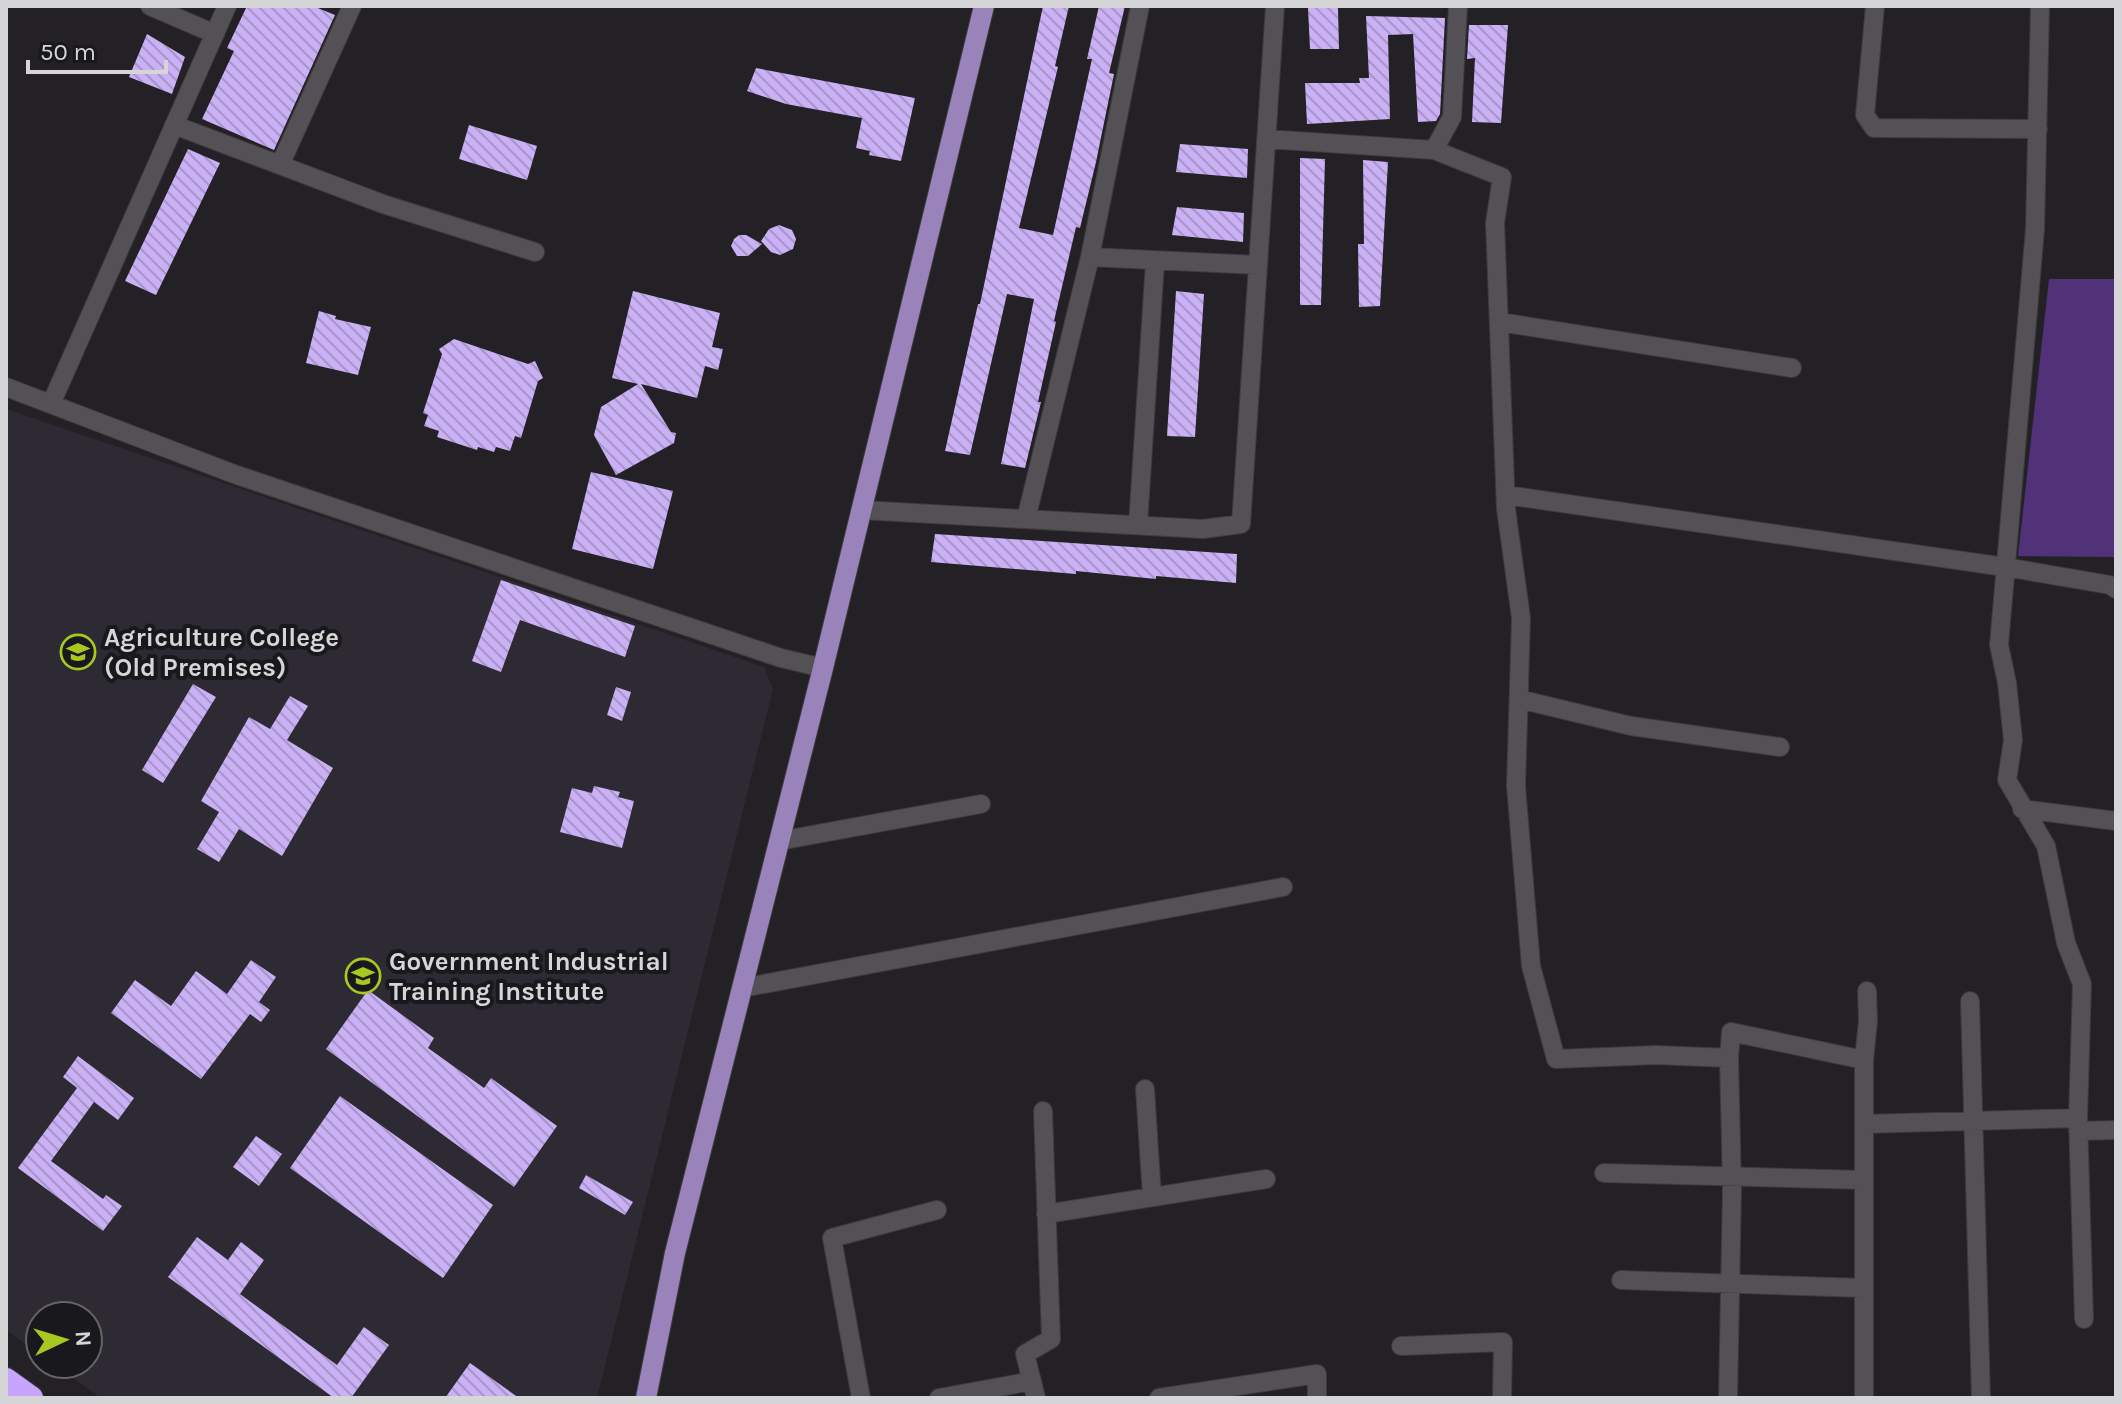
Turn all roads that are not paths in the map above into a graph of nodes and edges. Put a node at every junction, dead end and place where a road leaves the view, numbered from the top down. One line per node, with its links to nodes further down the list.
1 (150, 6): 10 (street)
2 (227, 6): 10 (street)
3 (352, 6): 15 (street)
4 (1140, 6): 17 (street)
5 (1275, 6): 13 (street)
6 (1458, 6): 14 (street)
7 (1875, 6): 12 (street)
8 (2040, 6): 12 (street)
9 (980, 7): 25 (main road)
10 (215, 34): 11 (street)
11 (174, 125): 15 (street); 23 (street)
12 (2038, 129): 28 (street)
13 (1267, 139): 14 (street); 19 (street)
14 (1434, 150): 20 (street)
15 (280, 165): 16 (street)
16 (535, 252)
17 (1090, 257): 18 (street); 26 (street)
18 (1155, 262): 19 (street); 27 (street)
19 (1258, 265): 27 (street)
20 (1500, 322): 21 (street); 24 (street)
21 (1792, 368)
22 (6, 387): 23 (street)
23 (51, 404): 30 (street)
24 (1506, 495): 28 (street); 31 (street)
25 (861, 510): 26 (street); 30 (main road)
26 (1026, 519): 27 (street)
27 (1138, 525)
28 (2005, 567): 29 (street); 34 (street)
29 (2116, 589)
30 (823, 668): 36 (main road)
31 (1519, 699): 32 (street); 41 (street)
32 (1780, 747)
33 (981, 804): 36 (street)
34 (2022, 809): 35 (street); 47 (street)
35 (2116, 821)
36 (779, 841): 38 (main road)
37 (1283, 887): 38 (street)
38 (742, 988): 64 (main road)
39 (1867, 991): 42 (street)
40 (1970, 1001): 45 (street)
41 (1729, 1058): 42 (street); 50 (street)
42 (1864, 1060): 46 (street)
43 (1145, 1089): 53 (street)
44 (1043, 1111): 55 (street)
45 (1975, 1121): 46 (street); 47 (street); 72 (street)
46 (1864, 1124): 52 (street)
47 (2078, 1124): 48 (street); 59 (street)
48 (2116, 1130)
49 (1604, 1173): 50 (street)
50 (1732, 1176): 52 (street); 57 (street)
51 (1266, 1179): 53 (street)
52 (1864, 1180): 58 (street)
53 (1152, 1197): 55 (street)
54 (937, 1210): 65 (street)
55 (1046, 1214): 62 (street)
56 (1621, 1280): 57 (street)
57 (1731, 1283): 58 (street); 70 (street)
58 (1864, 1288): 71 (street)
59 (2084, 1319)
60 (1401, 1346): 69 (street)
61 (6, 1380): 63 (highway)
62 (1034, 1390): 66 (street)
63 (31, 1398)
64 (646, 1398)
65 (861, 1398)
66 (939, 1398)
67 (1159, 1398): 68 (street)
68 (1317, 1398)
69 (1502, 1398)
70 (1728, 1398)
71 (1864, 1398)
72 (1981, 1398)

